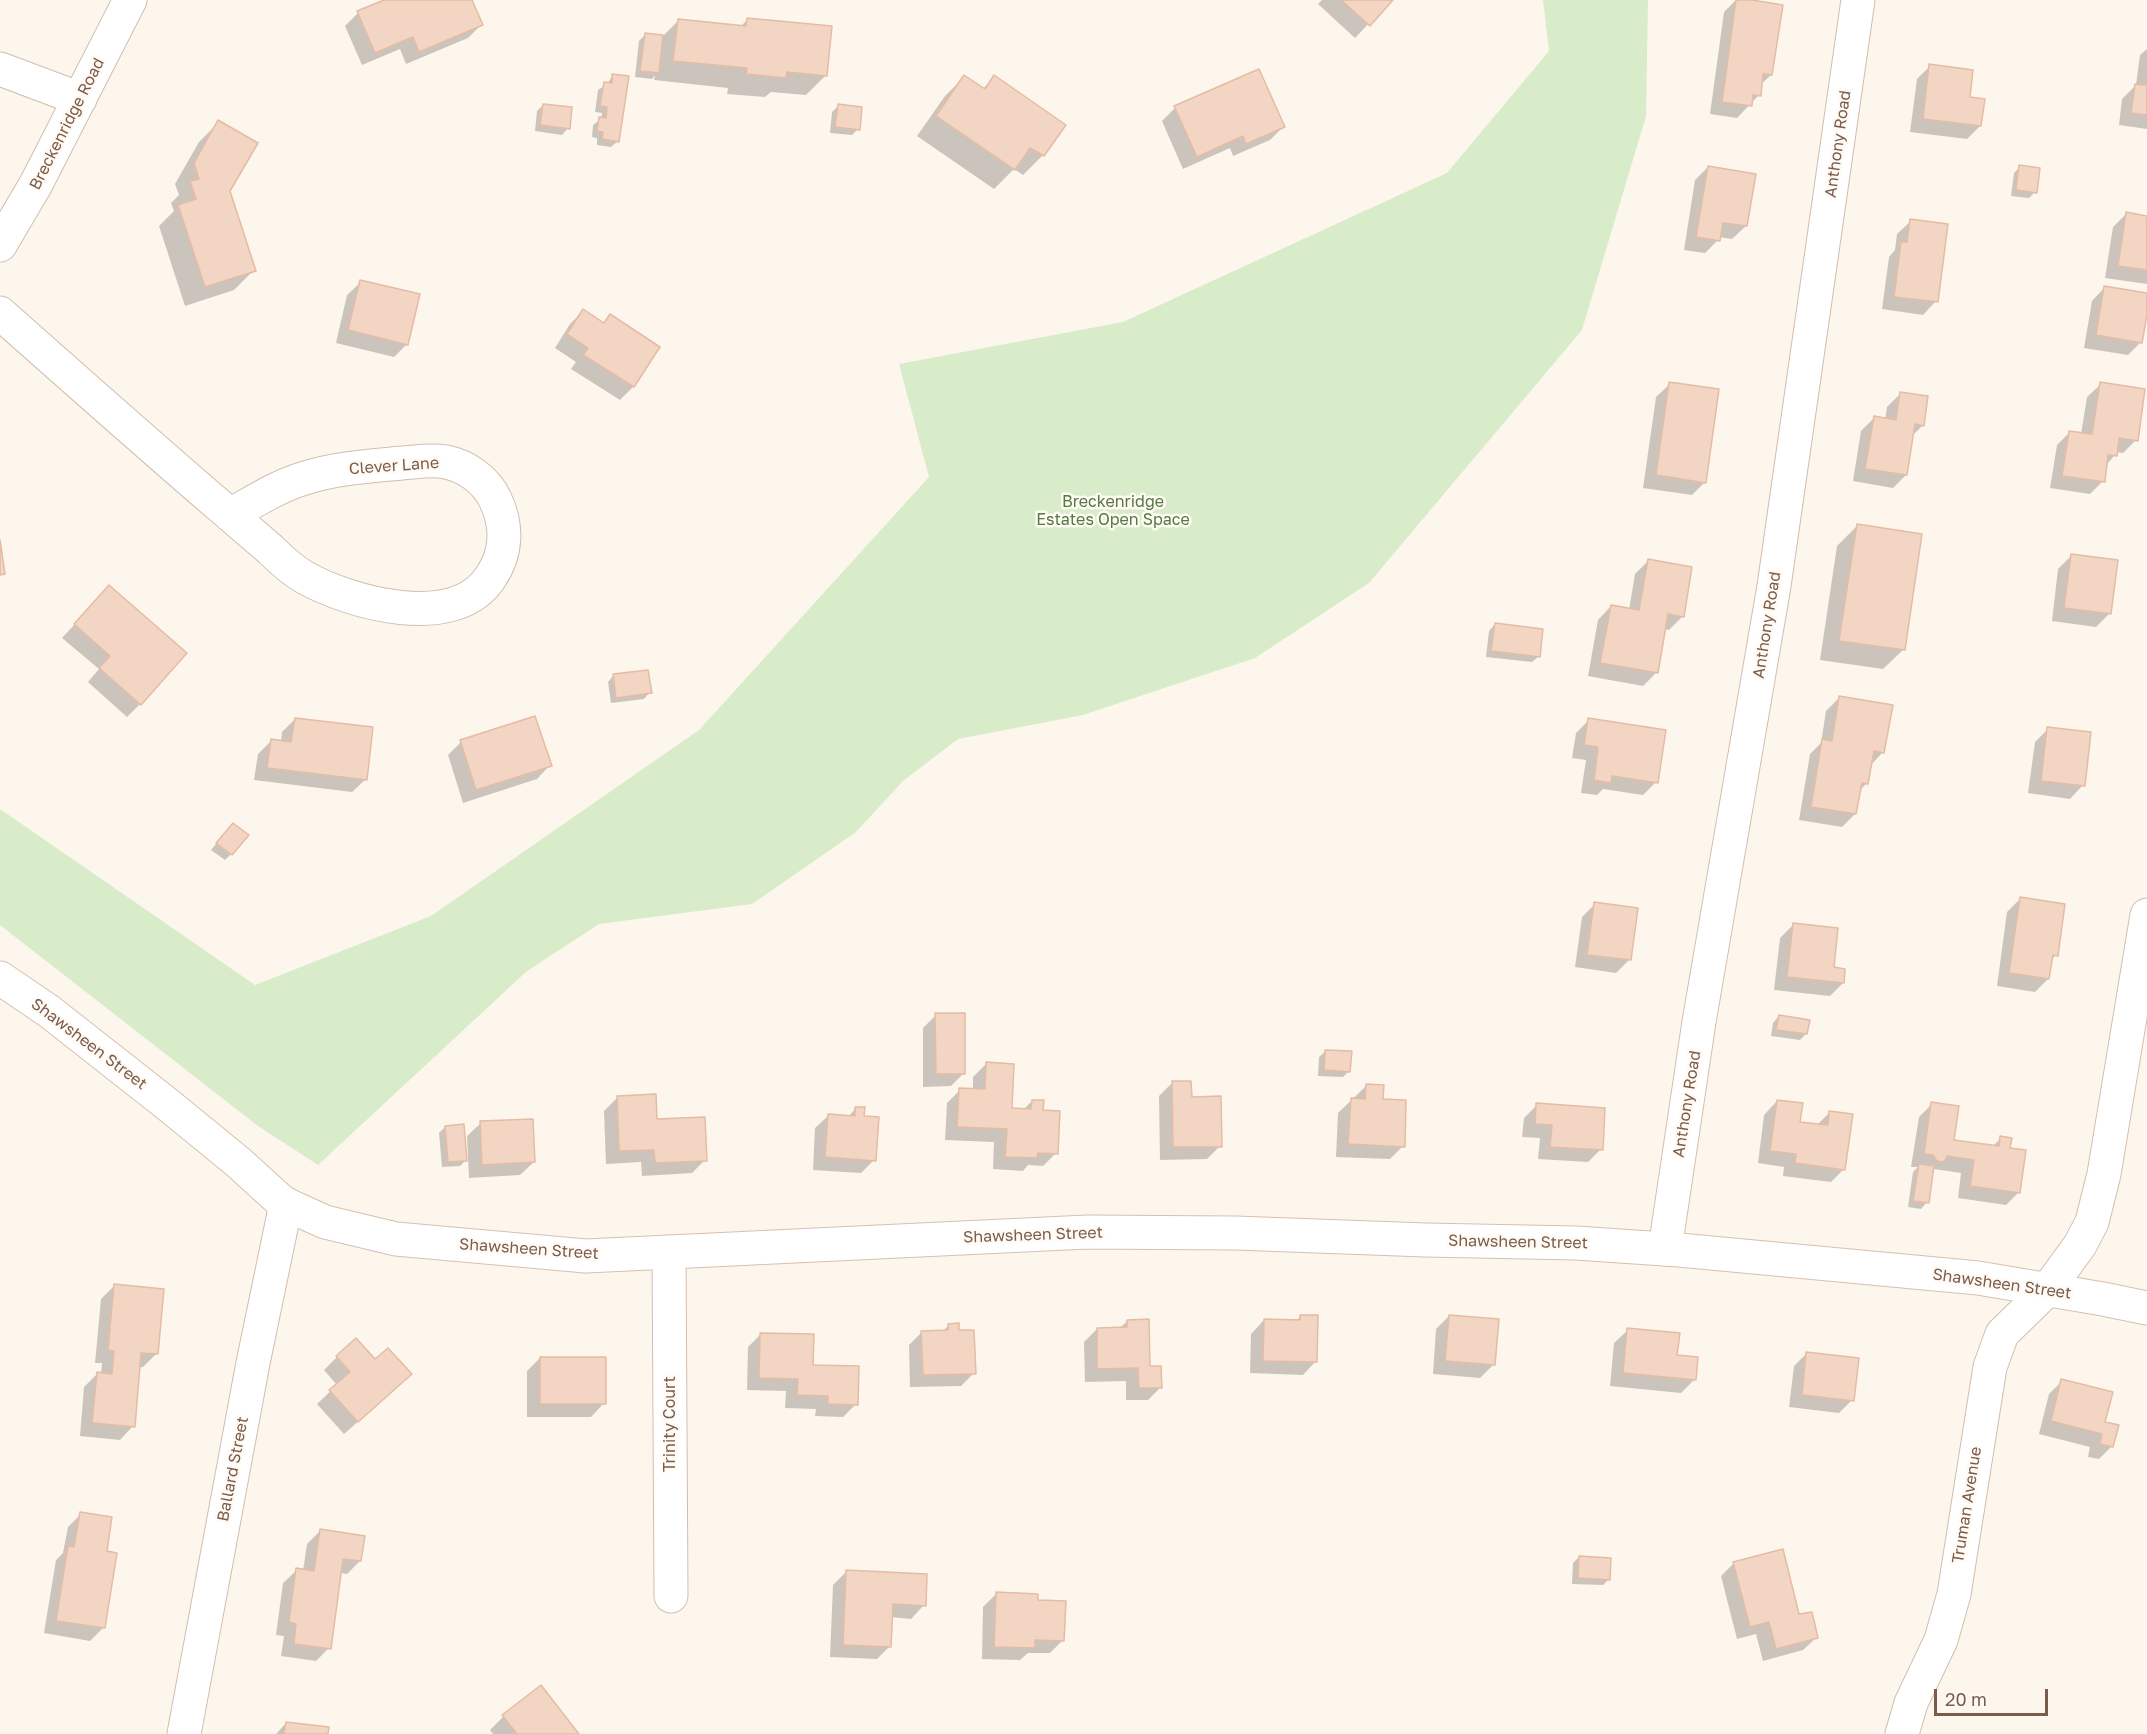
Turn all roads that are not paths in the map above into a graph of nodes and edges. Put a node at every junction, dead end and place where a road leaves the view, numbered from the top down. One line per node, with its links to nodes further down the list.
1 (130, 0): 4 (street, Breckenridge Road)
2 (1858, 0): 11 (street, Anthony Road)
3 (0, 69): 4 (street)
4 (80, 99): 5 (street, Breckenridge Road)
5 (0, 245)
6 (0, 313): 7 (street, Clever Lane)
7 (230, 515): 7 (street, Clever Lane)
8 (2147, 915): 13 (street)
9 (0, 978): 10 (street, Shawsheen Street)
10 (286, 1204): 12 (street, Shawsheen Street); 16 (street, Ballard Street)
11 (1665, 1249): 12 (street, Shawsheen Street); 13 (street, Shawsheen Street)
12 (669, 1252): 15 (street, Trinity Court)
13 (2048, 1289): 14 (street, Shawsheen Street); 17 (street, Truman Avenue)
14 (2147, 1308)
15 (671, 1596)
16 (184, 1734)
17 (1902, 1734)

